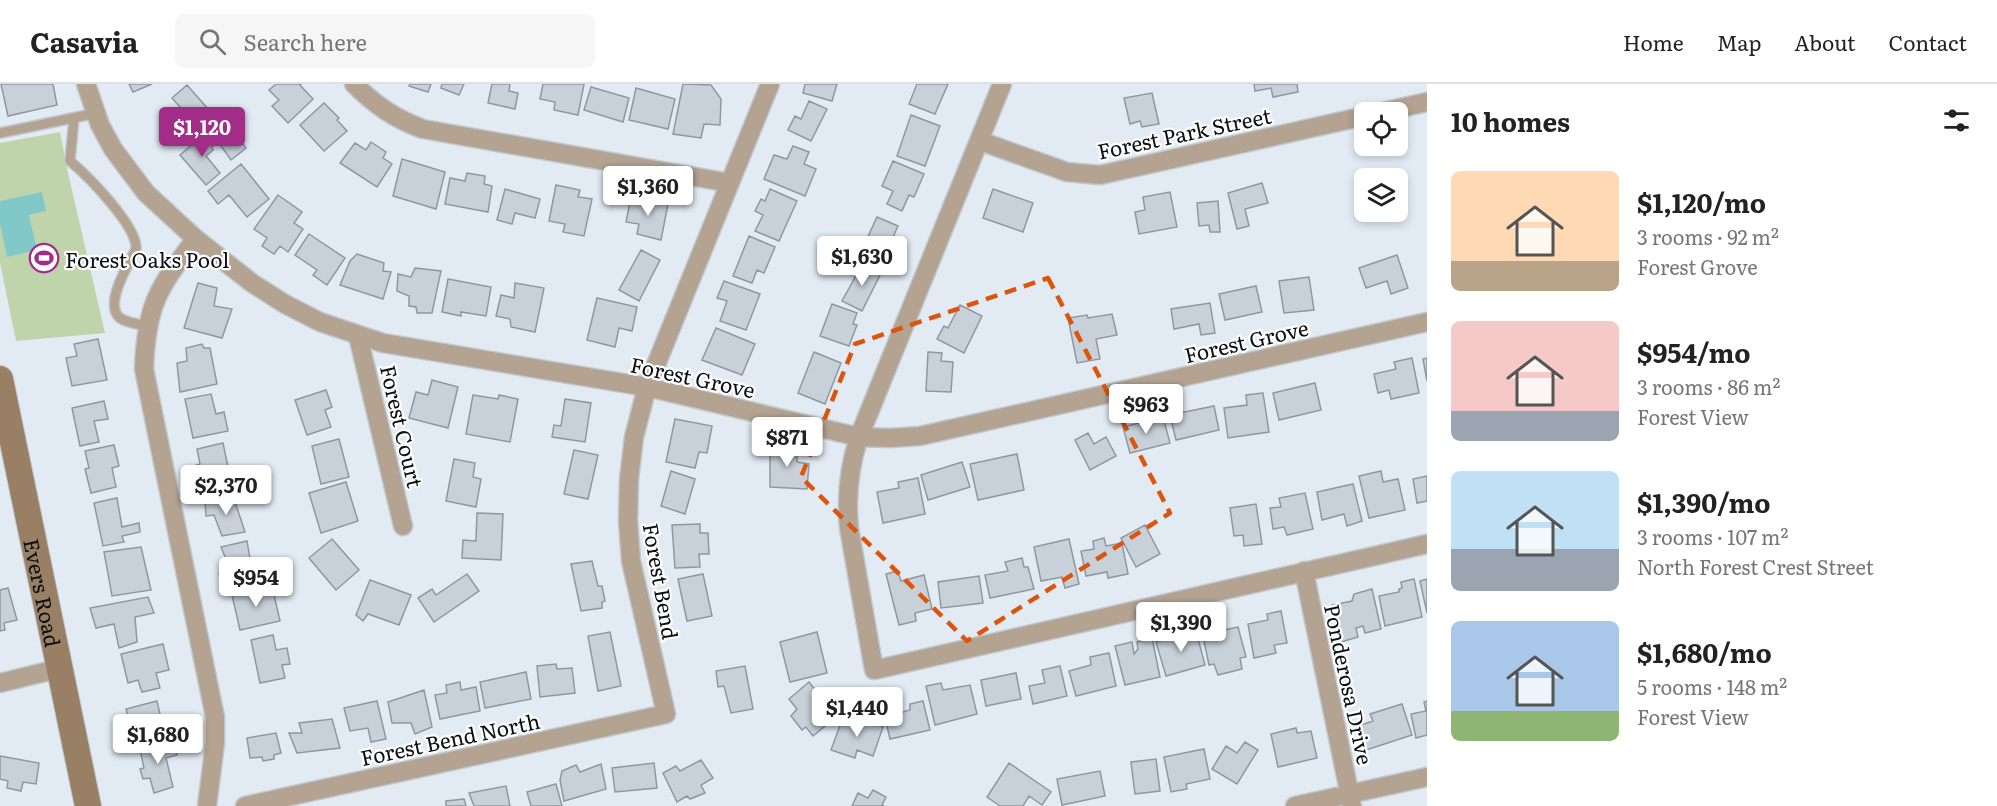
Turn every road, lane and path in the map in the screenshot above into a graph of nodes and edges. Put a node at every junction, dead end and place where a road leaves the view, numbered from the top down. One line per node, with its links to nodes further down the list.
1 (86, 84): 7 (street, Forest Grove)
2 (354, 84): 12 (street)
3 (770, 84): 12 (street, Forest Bend)
4 (1002, 84): 11 (street)
5 (1427, 102): 6 (street)
6 (1408, 106)
7 (97, 113): 8 (lane); 13 (street, Forest Grove)
8 (74, 118): 10 (lane); 15 (lane)
9 (1354, 118): 11 (street, Forest Park Street)
10 (0, 133)
11 (980, 141): 19 (street)
12 (730, 183): 18 (street, Forest Bend)
13 (196, 239): 15 (street); 16 (street, Forest Grove)
14 (1427, 322): 19 (street, Forest Grove)
15 (147, 326): 29 (street)
16 (358, 336): 18 (street, Forest Grove); 20 (street, Forest Court)
17 (0, 379): 23 (main road, Evers Road)
18 (647, 387): 19 (street, Forest Grove); 25 (street, Forest Bend)
19 (859, 437): 22 (street)
20 (403, 526)
21 (1427, 544): 22 (street)
22 (1304, 571): 27 (street, Ponderosa Drive)
23 (61, 668): 24 (street); 28 (main road, Evers Road)
24 (0, 683)
25 (666, 714): 30 (street, Forest Bend North)
26 (1427, 777): 27 (street)
27 (1351, 800): 31 (street)
28 (88, 806)
29 (207, 806)
30 (245, 806)
31 (1294, 806)

